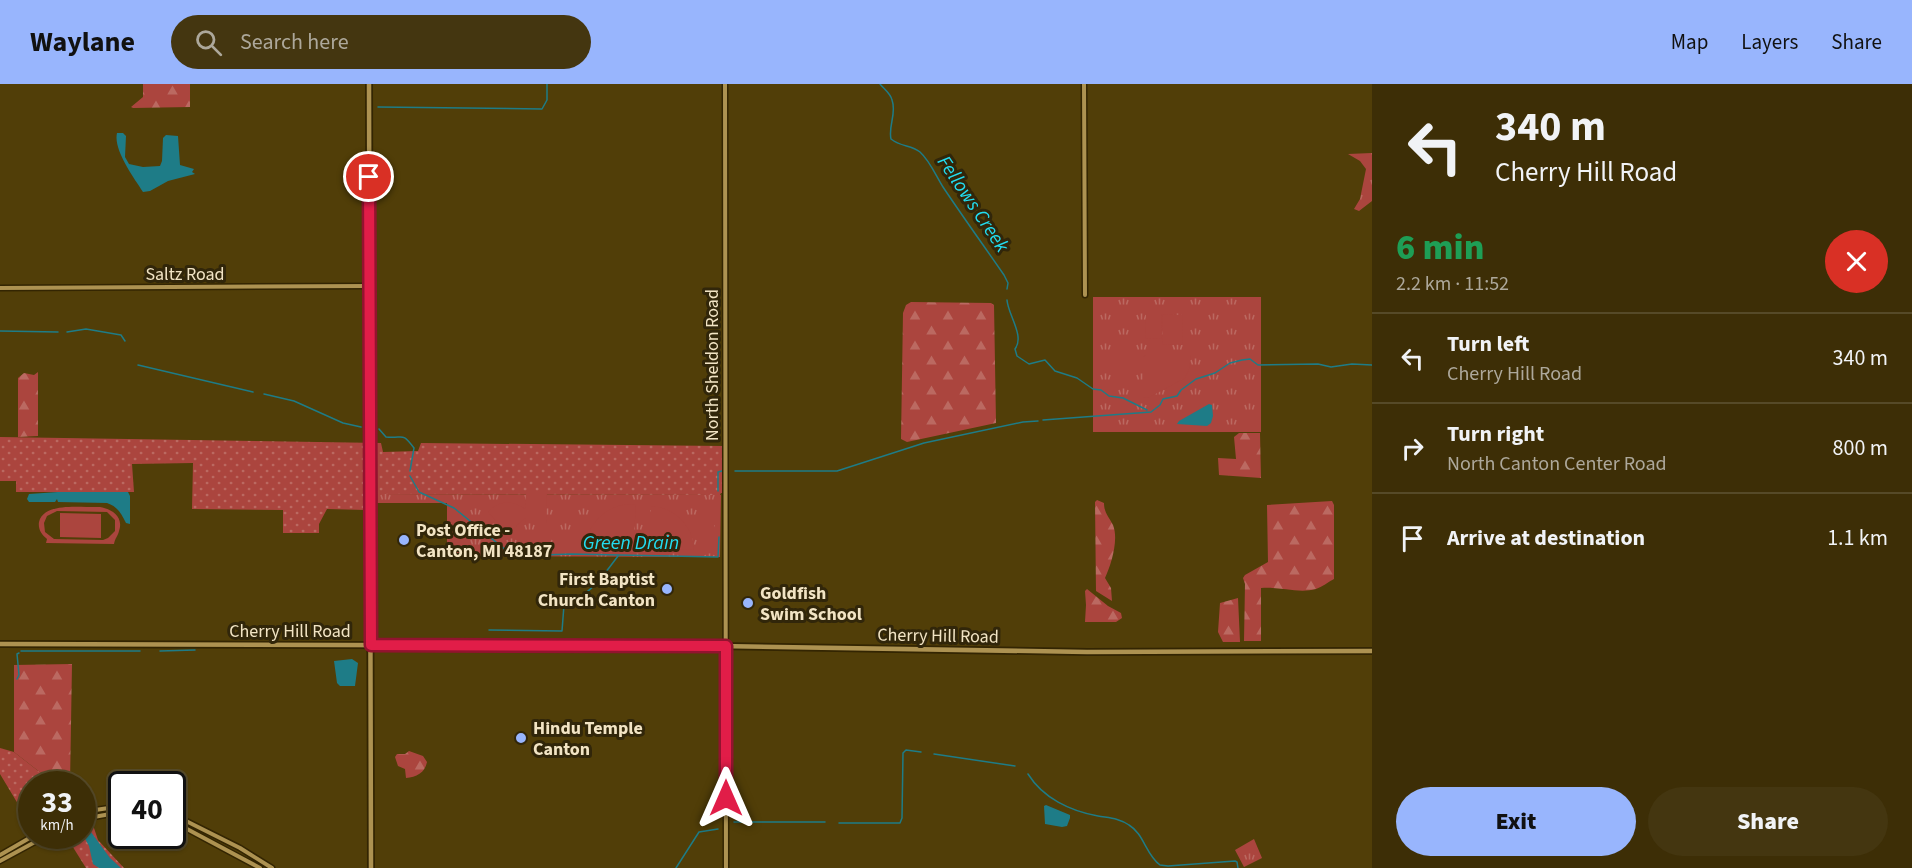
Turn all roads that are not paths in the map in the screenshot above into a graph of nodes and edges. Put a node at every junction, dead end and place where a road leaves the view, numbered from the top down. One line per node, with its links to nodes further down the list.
1 (369, 84): 4 (main road)
2 (725, 84): 9 (street, North Sheldon Road)
3 (1084, 84): 6 (street)
4 (369, 286): 5 (street, Saltz Road); 8 (main road)
5 (0, 288)
6 (1085, 296)
7 (0, 644): 8 (main road, Cherry Hill Road)
8 (371, 645): 9 (main road, Cherry Hill Road); 19 (main road)
9 (726, 646): 10 (main road, Cherry Hill Road); 20 (street, North Sheldon Road)
10 (1372, 651)
11 (186, 821): 18 (street)
12 (186, 828): 17 (street)
13 (18, 845): 15 (street)
14 (22, 849): 16 (street)
15 (0, 855)
16 (0, 861)
17 (260, 868)
18 (272, 868)
19 (371, 868)
20 (726, 868)

